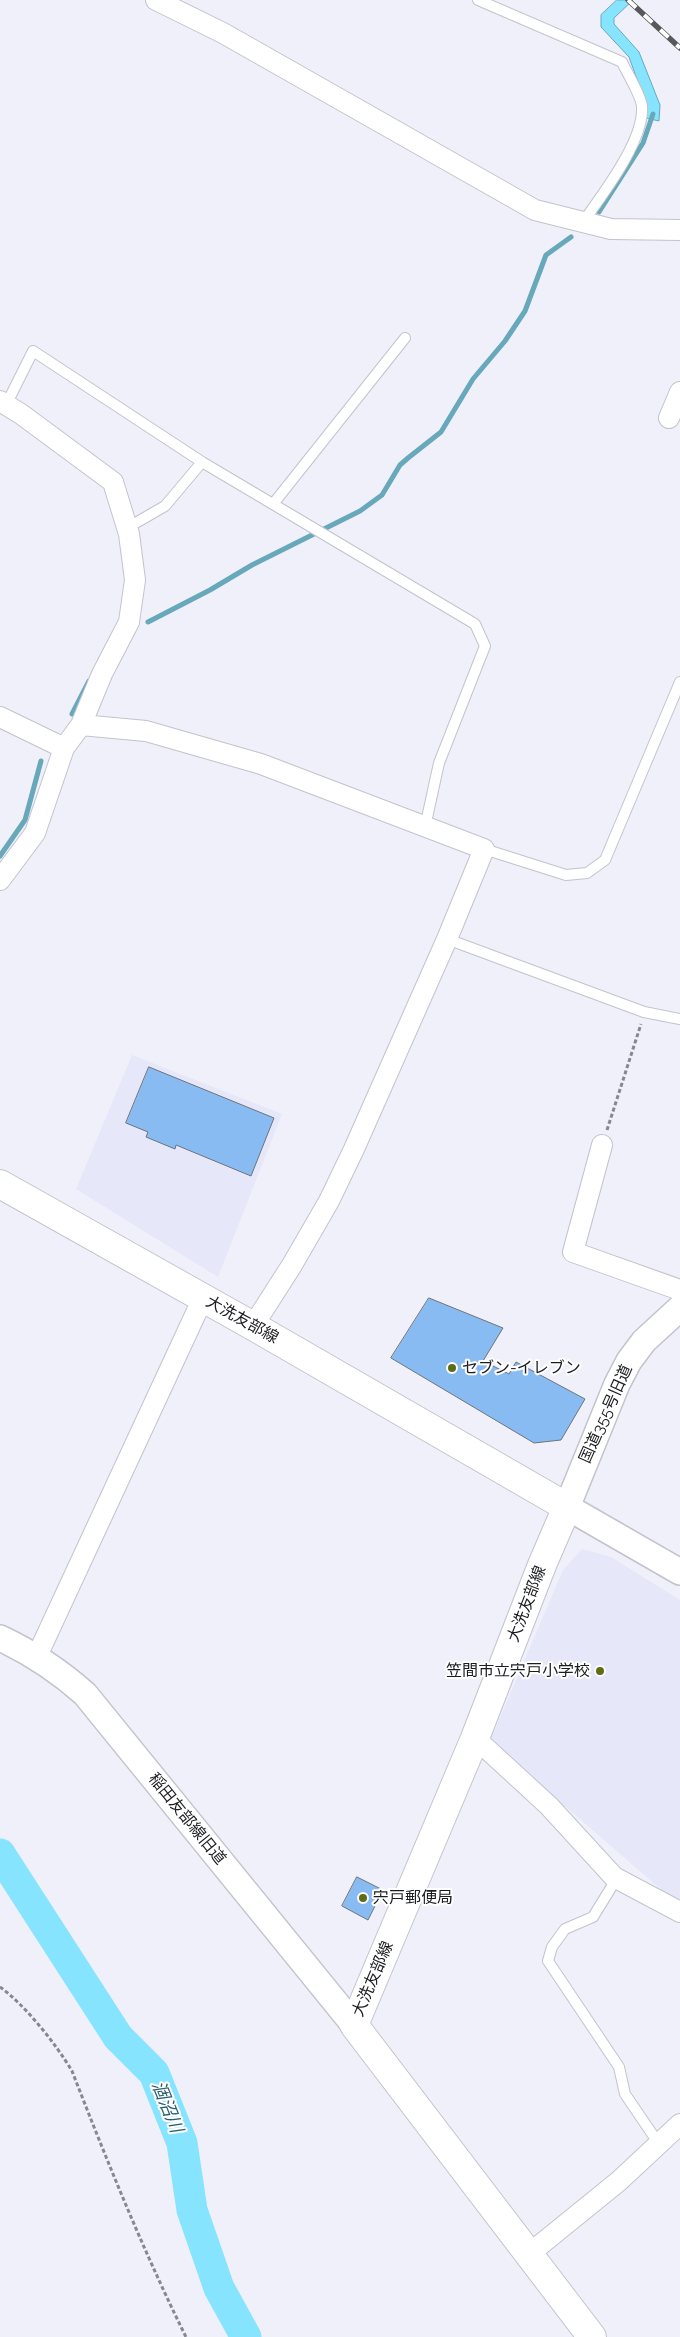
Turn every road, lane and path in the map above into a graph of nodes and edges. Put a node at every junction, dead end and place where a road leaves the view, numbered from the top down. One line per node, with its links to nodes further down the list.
1 (156, 0): 3 (street)
2 (478, 0): 3 (lane)
3 (583, 222): 4 (street)
4 (680, 230)
5 (405, 338): 10 (lane)
6 (680, 392): 8 (street)
7 (3, 403): 9 (lane); 11 (street)
8 (669, 418)
9 (202, 462): 10 (lane); 11 (lane)
10 (273, 504): 16 (lane)
11 (127, 528): 14 (street)
12 (680, 682): 17 (lane)
13 (0, 717): 15 (street)
14 (81, 725): 15 (street); 16 (street)
15 (64, 748): 18 (street)
16 (426, 827): 17 (street)
17 (484, 849): 19 (street)
18 (0, 880)
19 (447, 939): 20 (lane); 27 (street)
20 (644, 1012): 21 (lane); 22 (path)
21 (680, 1019)
22 (602, 1145): 24 (street)
23 (0, 1184): 25 (main road, 大洗友部線)
24 (680, 1290)
25 (202, 1298): 27 (main road, 大洗友部線); 31 (street)
26 (680, 1308): 28 (street, 国道355号旧道)
27 (253, 1326): 28 (main road, 大洗友部線)
28 (567, 1507): 29 (street); 32 (main road, 大洗友部線)
29 (680, 1572)
30 (0, 1638): 31 (street, 稲田友部線旧道)
31 (37, 1656): 36 (street, 稲田友部線旧道)
32 (475, 1738): 33 (street); 36 (main road, 大洗友部線)
33 (617, 1878): 34 (street); 38 (lane)
34 (680, 1912)
35 (0, 1986): 40 (path)
36 (354, 2025): 39 (main road, 大洗友部線)
37 (680, 2124): 38 (street)
38 (659, 2144): 39 (street)
39 (529, 2254): 41 (main road, 大洗友部線)
40 (186, 2337)
41 (592, 2337)

